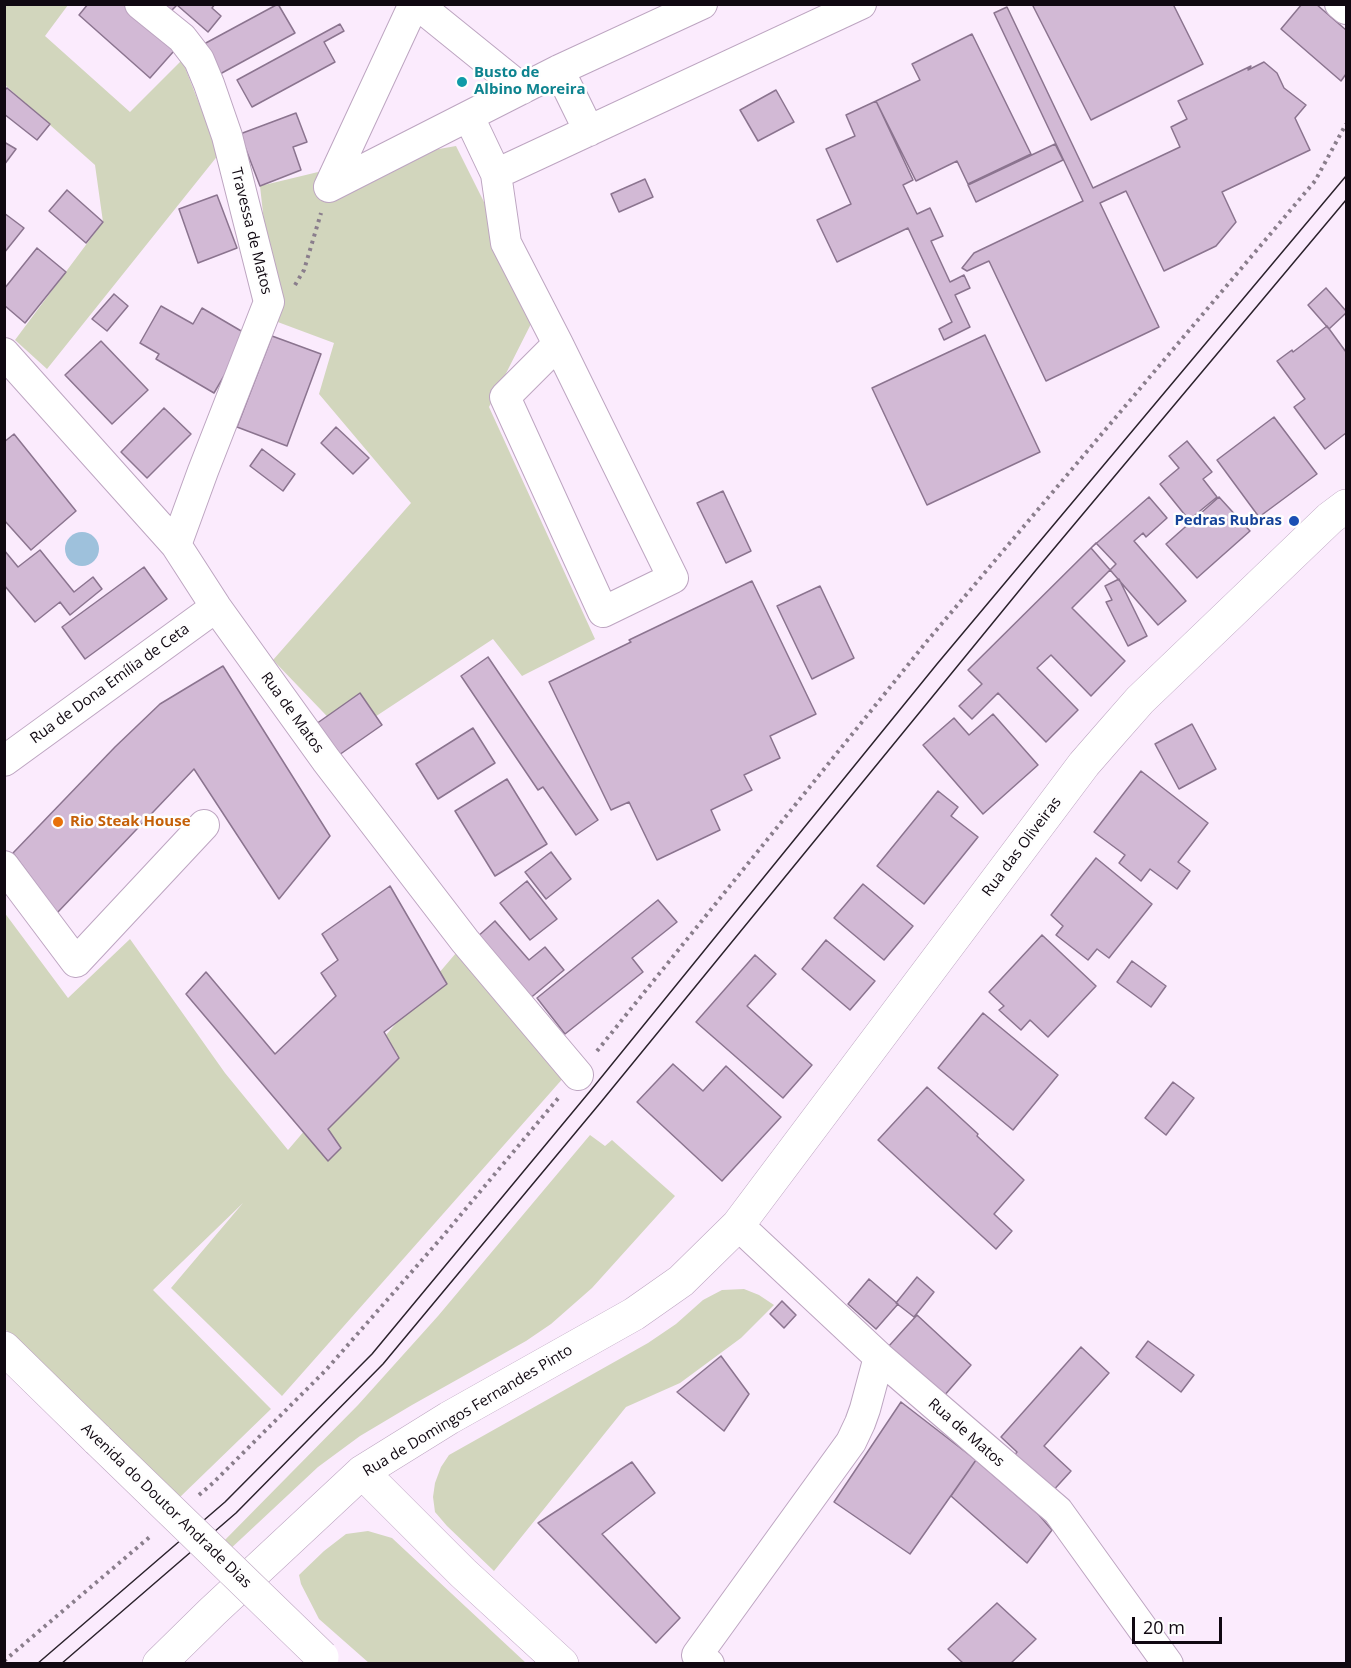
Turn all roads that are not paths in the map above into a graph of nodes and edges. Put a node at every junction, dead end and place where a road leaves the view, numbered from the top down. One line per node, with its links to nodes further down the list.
1 (140, 4): 15 (street, Travessa de Matos)
2 (416, 4): 8 (street); 9 (street)
3 (702, 4): 7 (street)
4 (861, 4): 10 (street)
5 (1340, 4): 6 (street)
6 (1347, 9)
7 (559, 70): 8 (street); 10 (street)
8 (522, 89): 9 (street)
9 (469, 117): 11 (street)
10 (589, 131): 11 (street)
11 (496, 174): 12 (street)
12 (558, 344): 12 (street)
13 (4, 352): 15 (street, Rua de Matos)
14 (1347, 506): 21 (main road, Rua das Oliveiras)
15 (176, 545): 16 (street, Rua de Matos)
16 (216, 607): 17 (street, Rua de Dona Emília de Ceta); 20 (street, Rua de Matos)
17 (4, 761)
18 (204, 825): 19 (street)
19 (4, 866)
20 (578, 1075)
21 (738, 1226): 23 (street, Rua de Matos); 24 (main road, Rua de Domingos Fernandes Pinto)
22 (4, 1348): 25 (main road, Avenida do Doutor Andrade Dias, bridge)
23 (879, 1357): 28 (street); 29 (street, Rua de Matos)
24 (362, 1472): 26 (main road, Rua de Domingos Fernandes Pinto); 27 (main road)
25 (325, 1660)
26 (159, 1664)
27 (562, 1664)
28 (709, 1664)
29 (1168, 1664)

